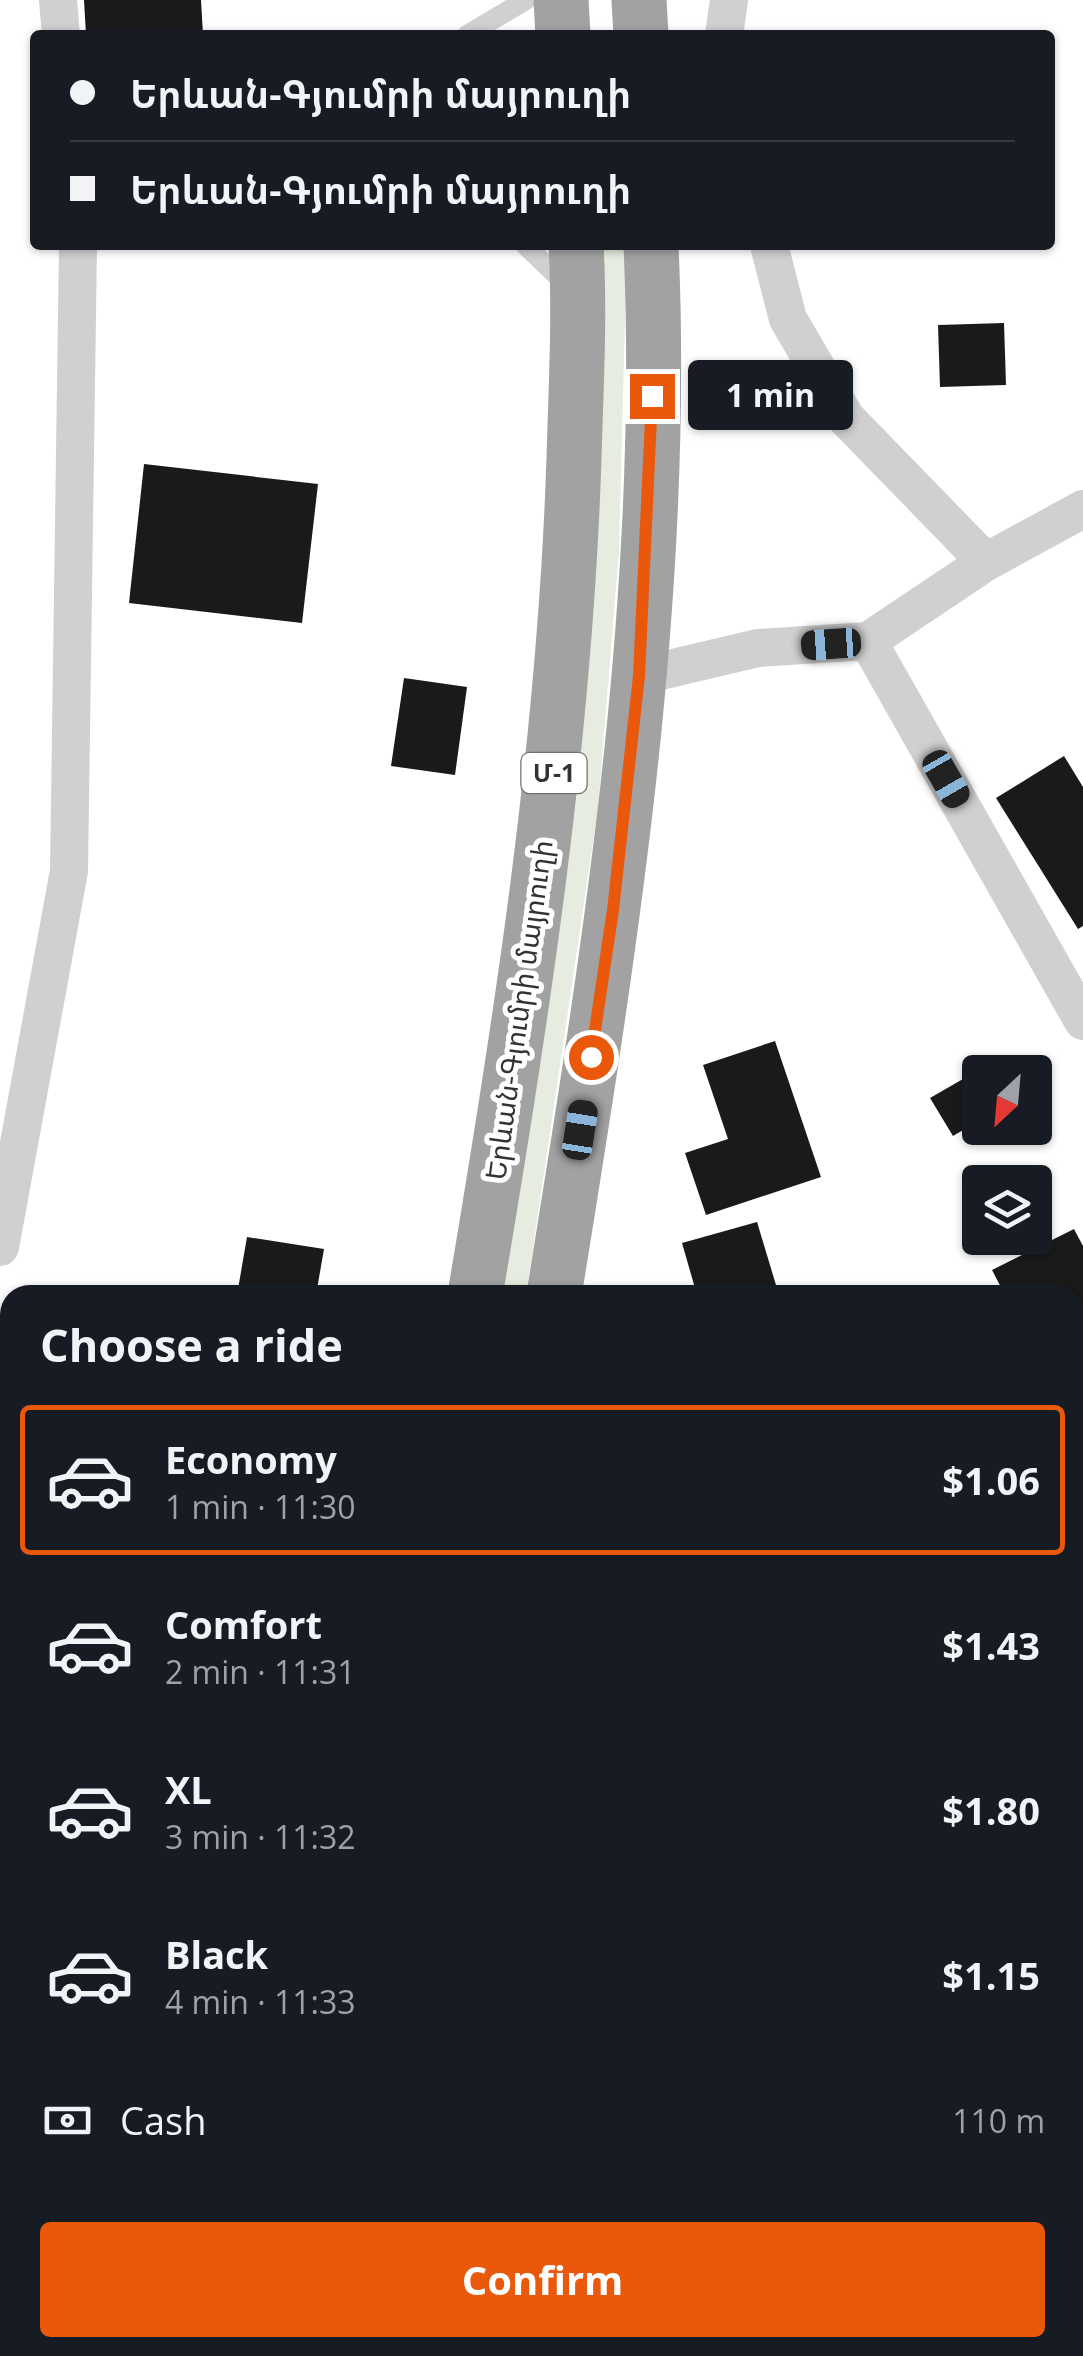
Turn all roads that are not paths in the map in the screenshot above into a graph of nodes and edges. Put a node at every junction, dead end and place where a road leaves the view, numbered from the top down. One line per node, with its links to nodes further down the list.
1 (58, 0): 6 (street)
2 (526, 0): 7 (lane)
3 (562, 0): 8 (highway)
4 (639, 0): 9 (highway)
5 (729, 0): 10 (street)
6 (61, 30)
7 (475, 30)
8 (564, 30)
9 (641, 30)
10 (725, 30)
11 (78, 250): 21 (street)
12 (535, 250): 15 (lane)
13 (650, 250): 19 (highway, Մ-1)
14 (770, 250): 17 (street)
15 (577, 270): 22 (highway, Երևան-Գյումրի մայրուղի / Մ-1)
16 (1083, 509): 17 (street)
17 (986, 562): 18 (street)
18 (868, 641): 19 (street); 20 (street)
19 (639, 676): 23 (highway, Մ-1)
20 (1083, 1022)
21 (0, 1247)
22 (477, 1285)
23 (556, 1285)

